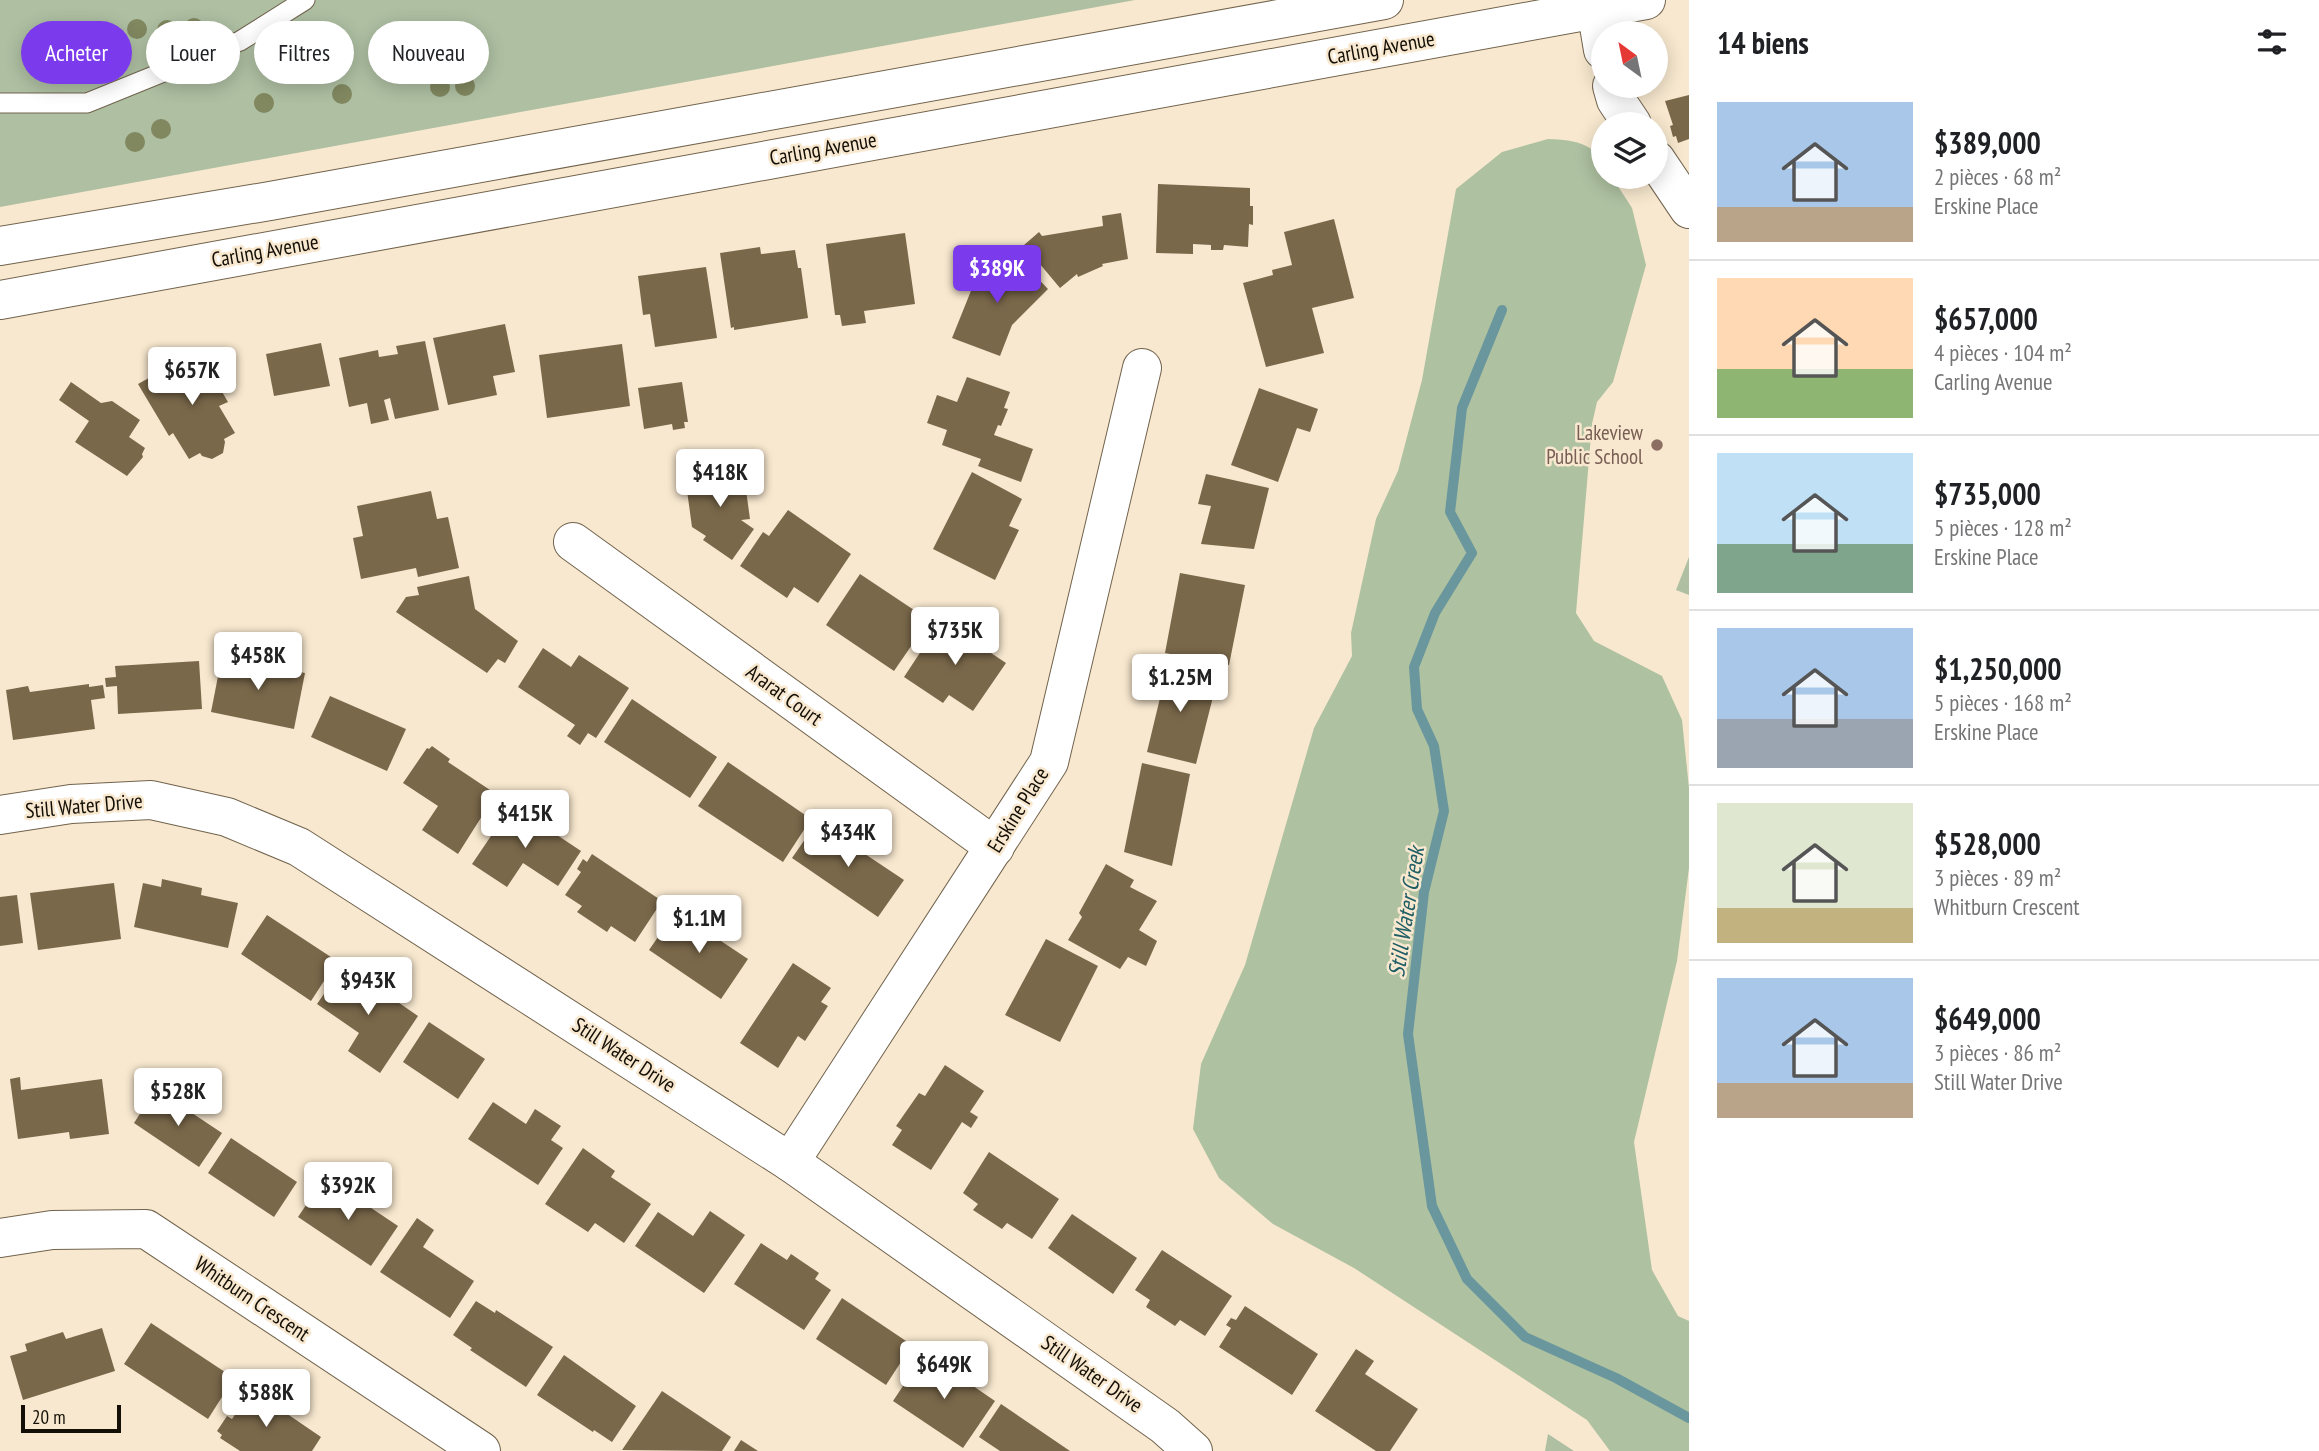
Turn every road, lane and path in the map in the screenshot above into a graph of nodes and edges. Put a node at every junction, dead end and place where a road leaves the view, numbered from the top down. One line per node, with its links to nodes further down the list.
1 (304, 0): 6 (lane)
2 (1384, 0): 9 (street)
3 (1646, 0): 4 (street, Carling Avenue)
4 (1596, 8): 5 (street); 10 (street, Carling Avenue)
5 (1598, 21)
6 (0, 103)
7 (1668, 178): 8 (street)
8 (1689, 209)
9 (0, 246)
10 (0, 300)
11 (1142, 368): 14 (street, Erskine Place)
12 (573, 542): 14 (street, Ararat Court)
13 (0, 815): 15 (street, Still Water Drive)
14 (995, 847): 15 (street, Erskine Place)
15 (790, 1162): 18 (street, Still Water Drive)
16 (0, 1238): 17 (street, Whitburn Crescent)
17 (481, 1451)
18 (1193, 1451)

